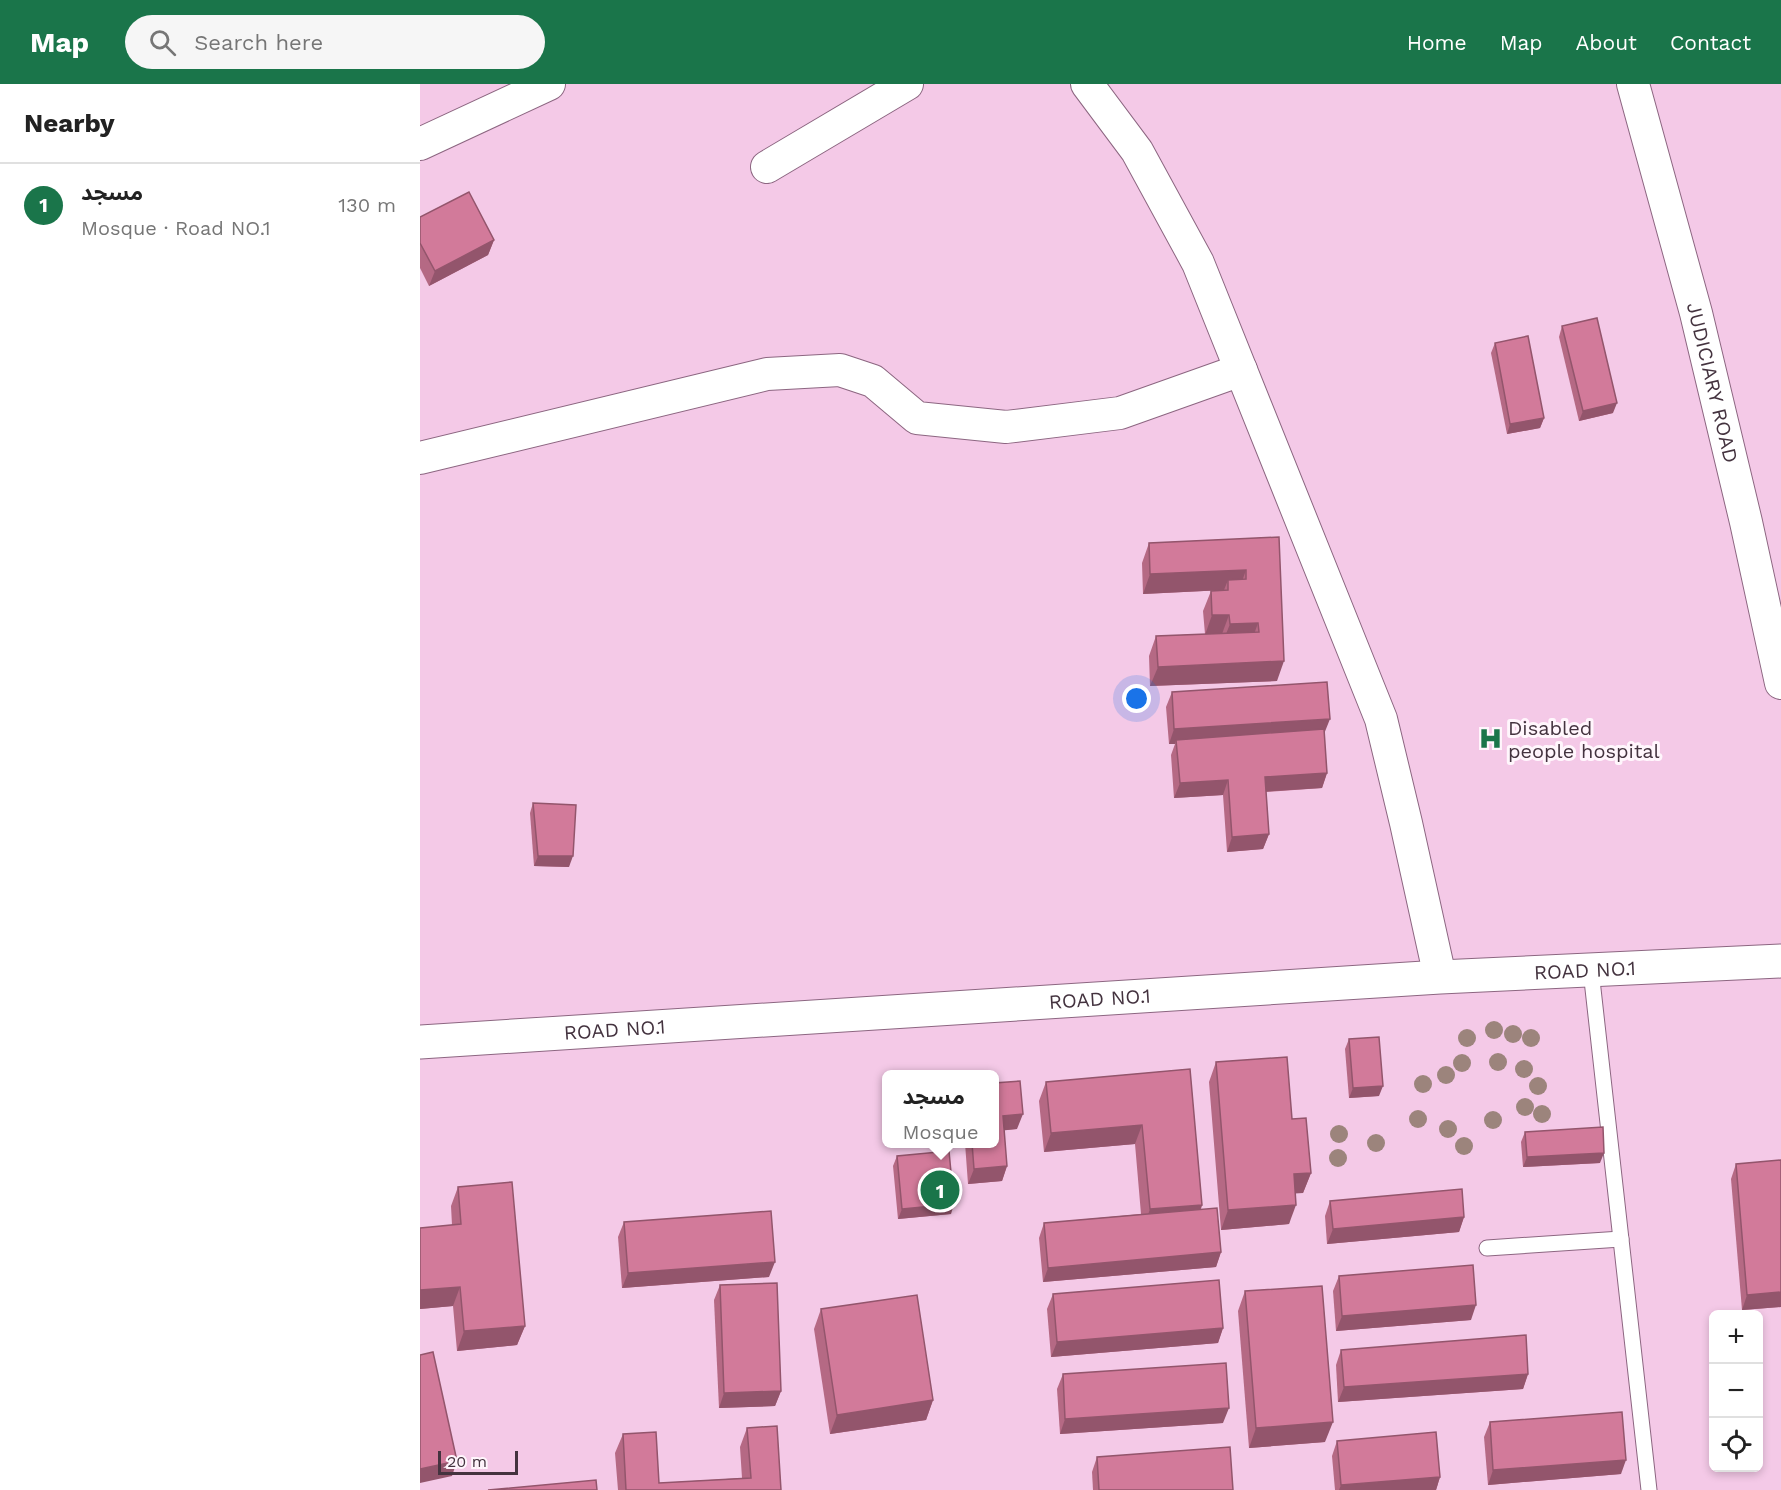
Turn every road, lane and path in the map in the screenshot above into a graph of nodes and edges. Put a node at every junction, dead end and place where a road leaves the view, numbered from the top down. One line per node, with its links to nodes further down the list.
1 (549, 84): 5 (street)
2 (907, 84): 6 (street)
3 (1087, 84): 7 (street)
4 (1633, 84): 9 (street, JUDICIARY ROAD)
5 (420, 144)
6 (767, 167)
7 (1240, 370): 8 (street); 12 (street)
8 (420, 458)
9 (1781, 683)
10 (1781, 961): 11 (highway, ROAD NO.1)
11 (1591, 971): 12 (highway, ROAD NO.1); 14 (lane)
12 (1440, 977): 13 (highway, ROAD NO.1)
13 (420, 1042)
14 (1621, 1239): 15 (lane); 16 (lane)
15 (1487, 1248)
16 (1649, 1490)

